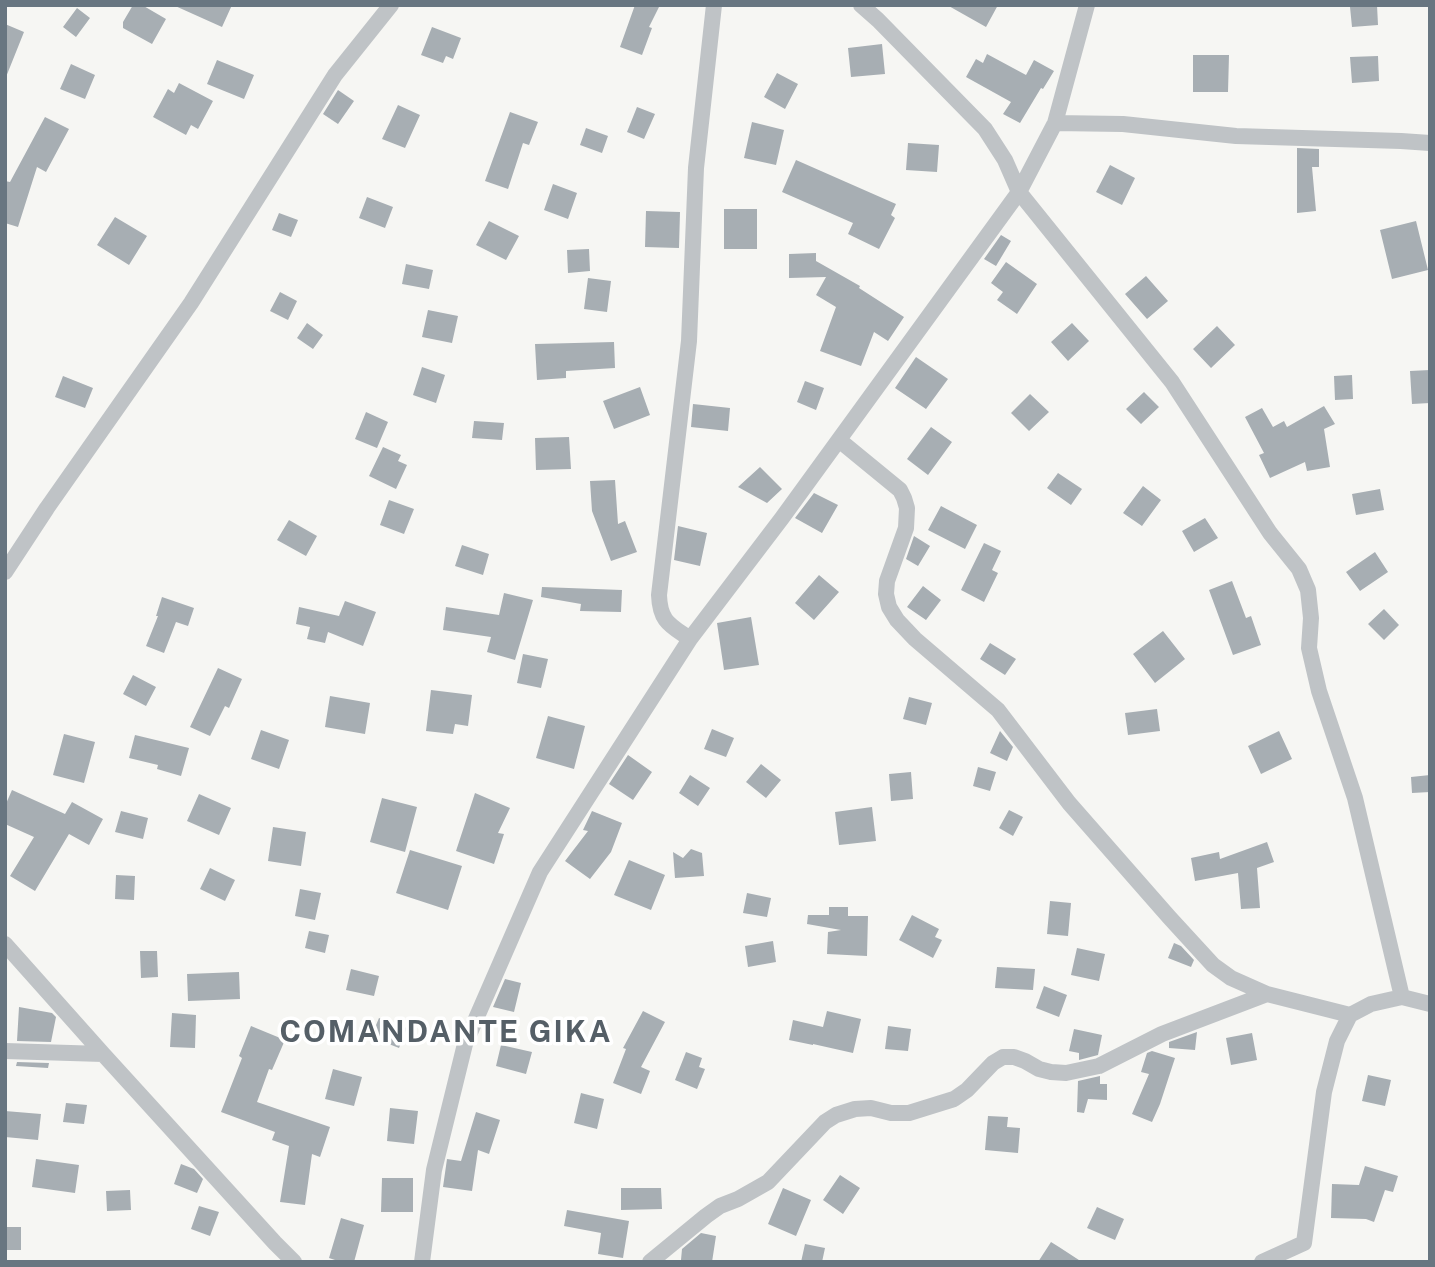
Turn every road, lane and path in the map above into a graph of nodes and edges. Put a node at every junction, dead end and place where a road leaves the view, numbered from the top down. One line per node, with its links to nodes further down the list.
1 (391, 5): 9 (street)
2 (714, 5): 10 (street)
3 (861, 5): 7 (street)
4 (1087, 5): 5 (street)
5 (1055, 123): 6 (street); 7 (street)
6 (1430, 143)
7 (1019, 192): 8 (street); 13 (street)
8 (839, 440): 10 (street); 12 (street)
9 (5, 572)
10 (690, 639): 20 (street)
11 (5, 944): 17 (street)
12 (1267, 993): 15 (street); 21 (street)
13 (1402, 998): 14 (street); 15 (street)
14 (1430, 1004)
15 (1350, 1015): 18 (street)
16 (5, 1051): 17 (street)
17 (103, 1054): 19 (street)
18 (1304, 1243): 22 (street); 23 (street)
19 (294, 1262)
20 (422, 1262)
21 (650, 1262)
22 (1262, 1262)
23 (1304, 1262)

